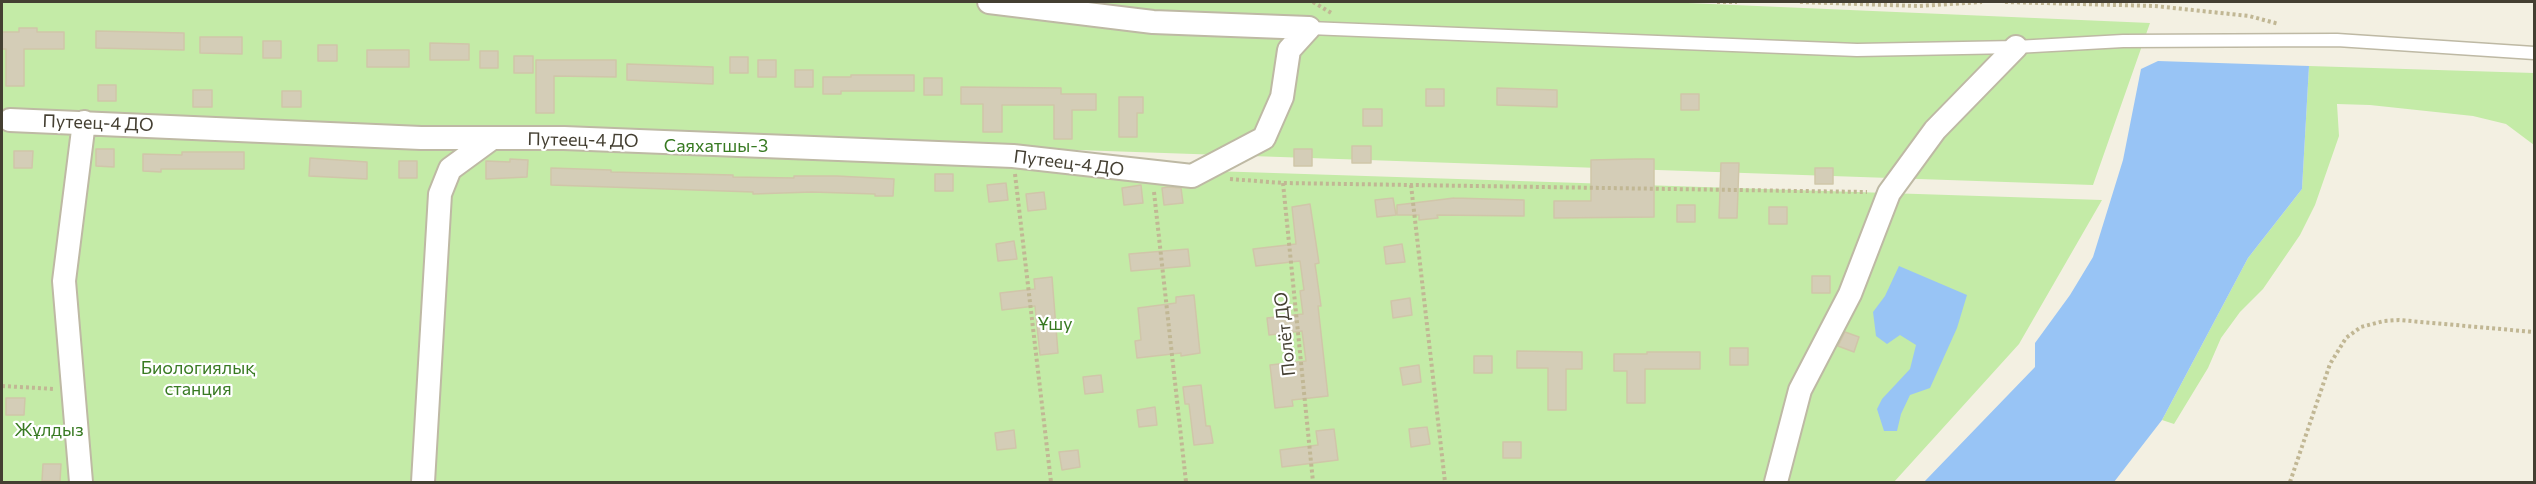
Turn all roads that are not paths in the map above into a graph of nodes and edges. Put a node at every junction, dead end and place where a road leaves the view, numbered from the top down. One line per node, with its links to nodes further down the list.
1 (989, 2): 2 (street)
2 (1309, 28): 3 (lane); 7 (street, Путеец-4 ДО)
3 (2016, 47): 4 (lane); 10 (street)
4 (2535, 53)
5 (10, 120): 6 (street, Путеец-4 ДО)
6 (84, 123): 7 (street, Путеец-4 ДО); 8 (street)
7 (491, 140): 9 (street)
8 (81, 483)
9 (423, 483)
10 (1776, 483)

